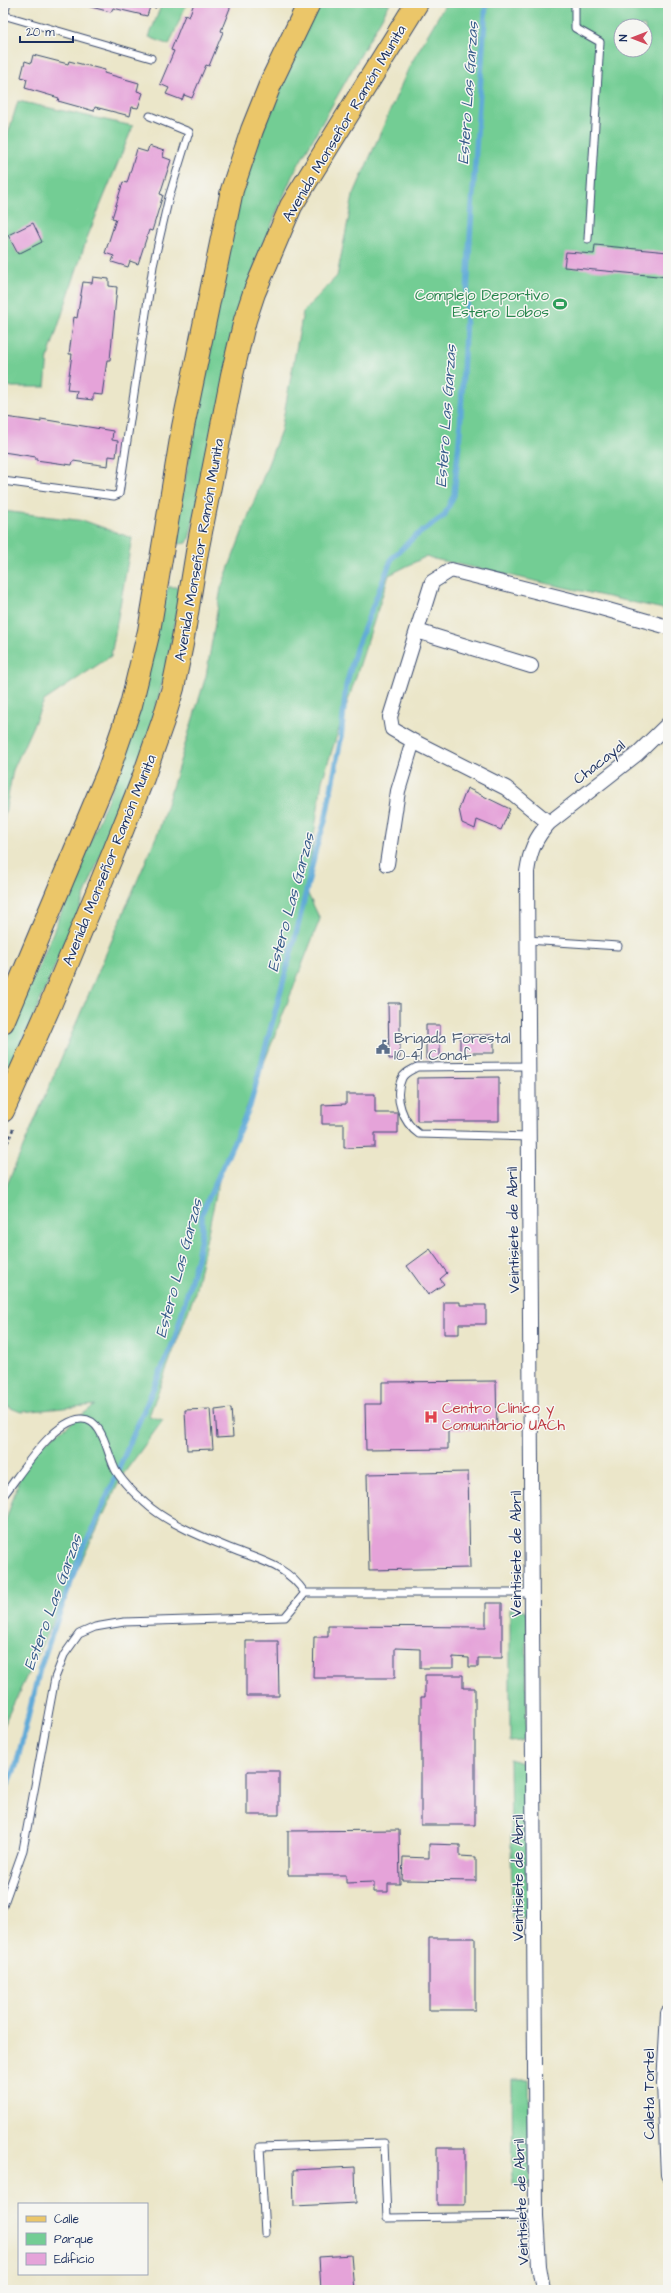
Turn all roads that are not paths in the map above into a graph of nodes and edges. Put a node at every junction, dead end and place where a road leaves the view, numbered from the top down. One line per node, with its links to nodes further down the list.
1 (7, 3): 5 (lane)
2 (309, 3): 10 (main road)
3 (417, 3): 11 (main road, Avenida Monseñor Ramón Munita)
4 (575, 3): 8 (lane)
5 (3, 15): 6 (lane)
6 (151, 58)
7 (150, 116): 9 (lane)
8 (588, 239)
9 (3, 481)
10 (162, 547): 11 (main road); 12 (main road)
11 (197, 552): 13 (main road, Avenida Monseñor Ramón Munita)
12 (158, 578): 13 (main road); 23 (main road)
13 (191, 584): 25 (main road, Avenida Monseñor Ramón Munita)
14 (668, 628): 15 (street)
15 (417, 632): 16 (street); 18 (street)
16 (531, 666)
17 (668, 724): 19 (street, Chacayal)
18 (413, 741): 19 (street); 20 (street)
19 (549, 823): 21 (street, Veintisiete de Abril)
20 (387, 864)
21 (527, 940): 22 (lane); 24 (street, Veintisiete de Abril)
22 (618, 946)
23 (3, 1022)
24 (528, 1066): 26 (street, Veintisiete de Abril); 26 (lane)
25 (3, 1111)
26 (529, 1137): 29 (street, Veintisiete de Abril)
27 (3, 1496): 28 (lane)
28 (305, 1593): 29 (lane); 30 (lane)
29 (533, 1593): 33 (street, Veintisiete de Abril)
30 (3, 1906)
31 (668, 2013): 32 (street, Caleta Tortel)
32 (668, 2175)
33 (536, 2216): 34 (lane); 35 (street, Veintisiete de Abril)
34 (265, 2232)
35 (543, 2290)

